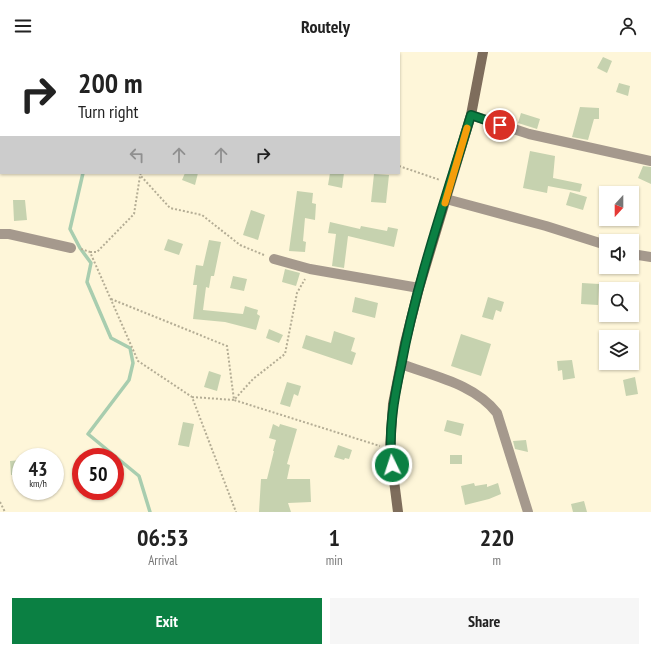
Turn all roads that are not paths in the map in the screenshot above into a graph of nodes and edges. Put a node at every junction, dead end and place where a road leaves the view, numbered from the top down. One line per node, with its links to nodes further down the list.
1 (483, 52): 2 (main road)
2 (471, 115): 3 (street); 4 (main road)
3 (651, 161)
4 (446, 199): 6 (street); 11 (main road)
5 (0, 234): 7 (street)
6 (599, 244)
7 (71, 248)
8 (639, 255): 9 (street)
9 (651, 258)
10 (274, 259): 11 (street)
11 (419, 288): 12 (main road)
12 (401, 364): 13 (main road); 14 (street)
13 (398, 512)
14 (528, 512)

